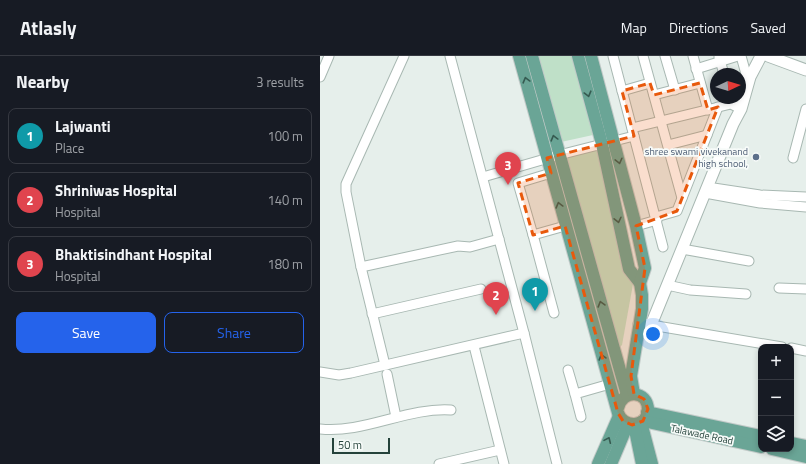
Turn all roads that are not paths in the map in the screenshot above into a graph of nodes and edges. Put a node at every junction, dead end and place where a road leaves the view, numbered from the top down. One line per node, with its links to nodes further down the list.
1 (329, 56): 18 (street)
2 (404, 56): 54 (street)
3 (450, 56): 41 (street)
4 (519, 56): 38 (main road, one-way to 4)
5 (532, 56): 37 (main road, one-way to 5)
6 (578, 56): 35 (main road, one-way to 35)
7 (591, 56): 34 (main road)
8 (613, 56): 24 (street)
9 (643, 56): 20 (street)
10 (665, 56): 23 (street)
11 (693, 56): 16 (street)
12 (739, 56): 15 (street); 19 (street)
13 (761, 56): 19 (street)
14 (768, 56): 17 (street)
15 (720, 59): 16 (street)
16 (696, 69): 21 (street)
17 (806, 70)
18 (320, 77)
19 (750, 77): 22 (street)
20 (650, 83): 24 (street); 25 (street)
21 (700, 83): 23 (street); 30 (street)
22 (746, 84)
23 (675, 90): 25 (street)
24 (622, 91): 32 (street)
25 (654, 95): 31 (street)
26 (730, 104): 28 (street)
27 (734, 104): 42 (street)
28 (718, 107): 30 (street); 33 (street)
29 (806, 109): 39 (street)
30 (708, 110): 31 (street)
31 (661, 121): 32 (street); 36 (street)
32 (633, 132): 34 (street); 46 (street)
33 (707, 136): 36 (street); 44 (street)
34 (614, 141): 35 (street); 48 (main road, one-way to 48)
35 (602, 144): 37 (street); 55 (main road, one-way to 55)
36 (668, 145): 44 (street)
37 (559, 155): 38 (street); 74 (main road, one-way to 37)
38 (547, 158): 40 (main road); 41 (street)
39 (793, 158)
40 (551, 172): 47 (main road, one-way to 40); 49 (street)
41 (483, 177): 50 (street)
42 (706, 190): 43 (street); 45 (street); 52 (street)
43 (806, 197)
44 (682, 198): 46 (street)
45 (806, 208)
46 (656, 218): 48 (street); 51 (street)
47 (565, 226): 49 (street); 72 (main road, one-way to 47)
48 (636, 226): 55 (main road)
49 (533, 234): 61 (street)
50 (499, 239): 54 (street); 64 (street)
51 (663, 247)
52 (682, 249): 53 (street); 56 (street)
53 (749, 261)
54 (361, 267): 62 (street)
55 (640, 283): 63 (main road)
56 (667, 285): 60 (street); 63 (street)
57 (779, 288): 59 (street)
58 (481, 289): 62 (street)
59 (806, 289)
60 (746, 294)
61 (554, 313)
62 (372, 314): 69 (street)
63 (645, 325): 65 (street); 74 (main road)
64 (524, 333): 66 (street); 89 (street)
65 (763, 344)
66 (474, 346): 69 (street); 84 (street)
67 (794, 349): 68 (street)
68 (806, 351)
69 (386, 370): 71 (street); 76 (street)
70 (568, 370): 73 (street)
71 (320, 372)
72 (610, 384): 73 (street); 78 (main road)
73 (576, 394): 77 (street)
74 (630, 395): 78 (main road); 78 (main road)
75 (451, 410): 76 (street)
76 (396, 417): 79 (street)
77 (581, 417)
78 (633, 418): 80 (main road, Talawade Road); 82 (main road, Talawade Road); 90 (main road, one-way to 78); 91 (main road); 92 (main road); 93 (main road)
79 (320, 429)
80 (758, 436)
81 (794, 443): 83 (main road)
82 (758, 446)
83 (806, 446)
84 (500, 450): 87 (street); 88 (street)
85 (785, 452): 86 (main road)
86 (806, 457)
87 (439, 464)
88 (504, 464)
89 (557, 464)
90 (598, 464)
91 (611, 464)
92 (642, 464)
93 (652, 464)

